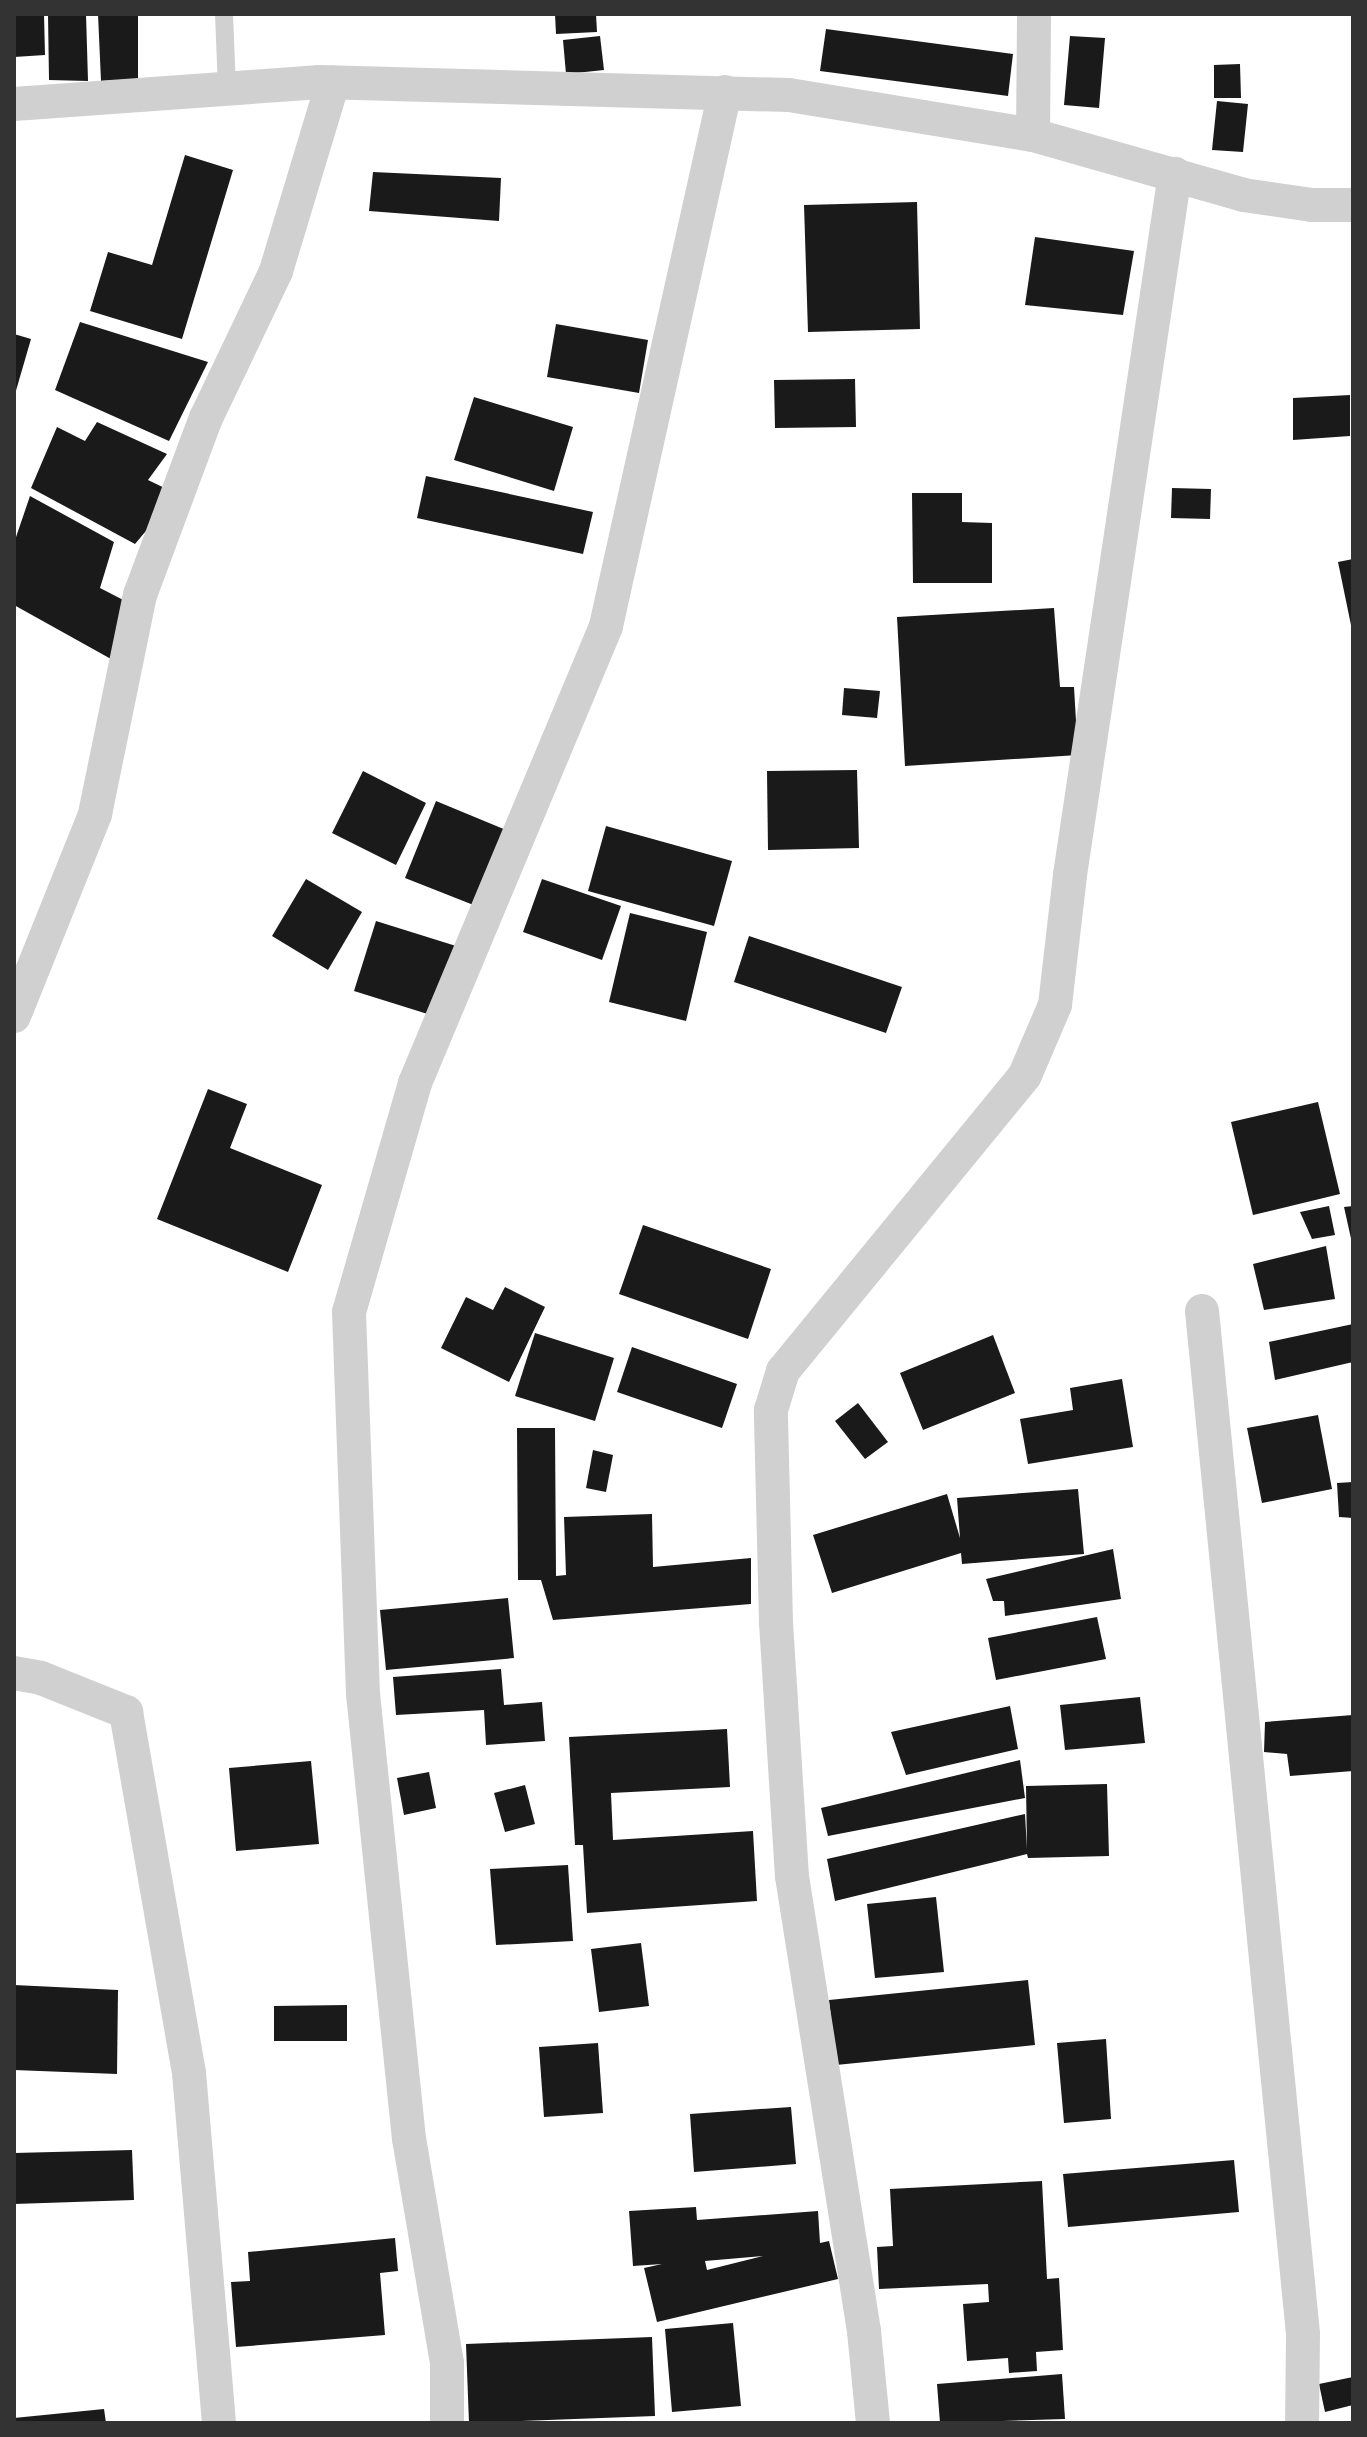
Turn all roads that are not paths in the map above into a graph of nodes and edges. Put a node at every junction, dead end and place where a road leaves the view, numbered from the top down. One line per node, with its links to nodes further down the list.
1 (224, 14): 4 (lane)
2 (1034, 14): 7 (street)
3 (333, 82): 4 (street); 5 (street); 10 (street)
4 (227, 89): 6 (street)
5 (725, 92): 7 (street); 14 (street)
6 (14, 104)
7 (1033, 135): 8 (street)
8 (1175, 174): 9 (street); 15 (street)
9 (1353, 205)
10 (14, 1016)
11 (1202, 1311): 16 (street)
12 (14, 1673): 13 (street)
13 (219, 2423)
14 (447, 2423)
15 (873, 2423)
16 (1302, 2423)

